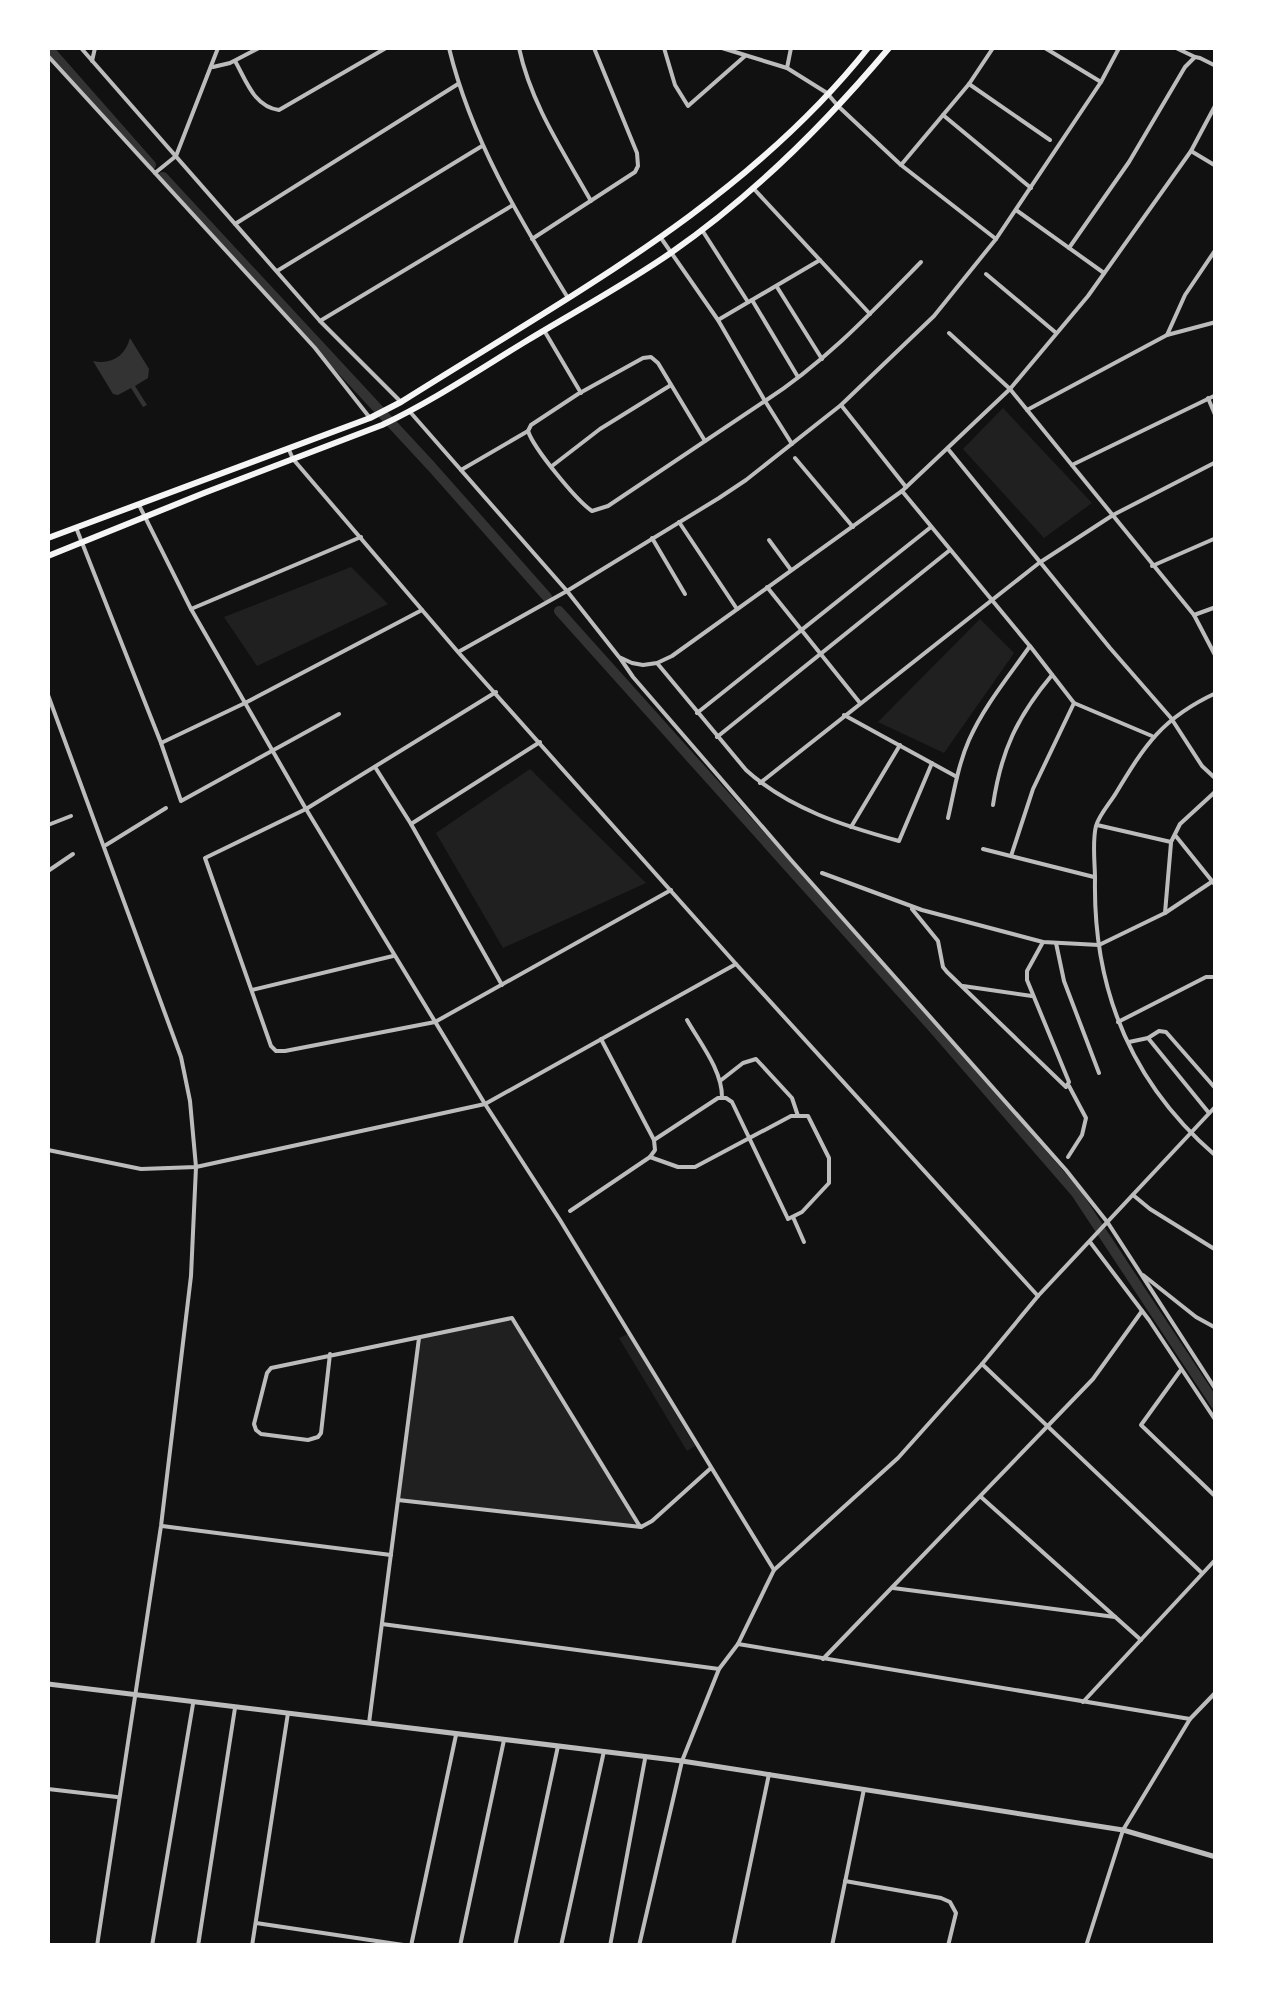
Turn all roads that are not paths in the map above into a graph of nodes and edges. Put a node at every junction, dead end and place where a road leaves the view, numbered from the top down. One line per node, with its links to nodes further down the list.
1 (81, 48): 22 (street)
2 (95, 48): 22 (street)
3 (218, 48): 24 (street)
4 (259, 48): 21 (street)
5 (386, 48): 21 (street)
6 (449, 48): 27 (street)
7 (519, 48): 42 (street)
8 (594, 48): 42 (street)
9 (664, 48): 19 (street)
10 (722, 48): 19 (street)
11 (791, 48): 25 (street)
12 (868, 48): 29 (main road)
13 (889, 48): 31 (main road)
14 (992, 48): 28 (street)
15 (1045, 48): 26 (street)
16 (1119, 48): 26 (street)
17 (1176, 48): 20 (street)
18 (48, 56): 39 (street)
19 (745, 56): 25 (street)
20 (1195, 57): 23 (street); 50 (street)
21 (235, 60): 24 (street)
22 (92, 61): 36 (street)
23 (1216, 66)
24 (212, 67): 36 (street)
25 (787, 68): 29 (street)
26 (1101, 82): 41 (street)
27 (458, 84): 34 (street); 45 (street)
28 (969, 84): 32 (street); 33 (street)
29 (827, 93): 31 (street); 47 (main road)
30 (1216, 104): 35 (street)
31 (838, 106): 37 (street); 40 (main road)
32 (943, 115): 37 (street); 41 (street)
33 (1050, 140)
34 (482, 146): 43 (street); 55 (street)
35 (1191, 150): 38 (street); 56 (street)
36 (176, 156): 39 (street); 45 (street)
37 (901, 165): 48 (street)
38 (1216, 166)
39 (155, 173): 81 (street)
40 (753, 188): 46 (main road); 53 (street)
41 (1031, 188): 44 (street)
42 (591, 201): 49 (street)
43 (513, 205): 49 (street); 63 (street)
44 (1016, 210): 48 (street); 50 (street)
45 (235, 224): 55 (street)
46 (702, 230): 52 (main road); 60 (street)
47 (661, 238): 52 (street); 59 (main road)
48 (996, 238): 78 (street)
49 (532, 239): 59 (street)
50 (1069, 248): 56 (street)
51 (1216, 249): 68 (street)
52 (671, 252): 62 (street); 65 (main road)
53 (820, 260): 58 (street); 61 (street)
54 (922, 262): 61 (street)
55 (276, 272): 63 (street)
56 (1104, 273): 66 (street)
57 (986, 274): 66 (street)
58 (776, 286): 60 (street); 69 (street)
59 (568, 298): 77 (main road)
60 (750, 301): 62 (street); 70 (street)
61 (870, 314): 69 (street)
62 (718, 320): 76 (street)
63 (320, 322): 77 (street)
64 (1216, 322): 68 (street)
65 (543, 330): 73 (street); 80 (main road)
66 (1056, 333): 72 (street)
67 (949, 334): 72 (street)
68 (1167, 335): 79 (street)
69 (822, 359): 70 (street)
70 (799, 379): 76 (street)
71 (671, 385): 73 (street); 84 (street); 92 (street)
72 (1010, 389): 79 (street); 87 (street)
73 (581, 392): 83 (street)
74 (1216, 395): 75 (street)
75 (1208, 398): 82 (street); 91 (street)
76 (766, 401): 84 (street); 85 (street)
77 (401, 402): 81 (main road)
78 (841, 405): 85 (street); 94 (street)
79 (1027, 410): 91 (street)
80 (410, 411): 89 (main road); 93 (street)
81 (372, 416): 86 (main road)
82 (1216, 417)
83 (528, 431): 92 (street); 93 (street)
84 (705, 441): 92 (street)
85 (793, 444): 98 (street)
86 (288, 446): 89 (street); 95 (main road)
87 (948, 449): 94 (street); 110 (street)
88 (795, 458): 101 (street)
89 (293, 459): 97 (main road); 102 (street)
90 (1216, 462): 96 (street)
91 (1072, 465): 96 (street)
92 (552, 466)
93 (461, 470): 114 (street)
94 (904, 489): 100 (street); 101 (street)
95 (138, 503): 97 (street); 99 (main road)
96 (1113, 515): 110 (street); 111 (street)
97 (146, 516): 107 (main road); 118 (street)
98 (679, 522): 104 (street); 120 (street)
99 (76, 526): 103 (main road); 107 (street)
100 (931, 526): 108 (street); 122 (street)
101 (853, 527): 112 (street)
102 (361, 537): 118 (street); 119 (street)
103 (48, 538)
104 (652, 538): 114 (street); 115 (street)
105 (1216, 538): 111 (street)
106 (769, 540): 112 (street)
107 (83, 543): 109 (main road); 145 (street)
108 (950, 550): 116 (street); 125 (street)
109 (48, 556)
110 (1040, 562): 116 (street); 139 (street)
111 (1152, 566): 121 (street)
112 (791, 570): 113 (street)
113 (768, 587): 120 (street); 122 (street)
114 (566, 591): 124 (street); 126 (street)
115 (685, 594)
116 (990, 600): 123 (street); 133 (street)
117 (1216, 606): 121 (street)
118 (192, 609): 135 (street)
119 (422, 610): 124 (street); 135 (street)
120 (737, 610): 128 (street)
121 (1194, 615): 127 (street)
122 (802, 630): 125 (street); 136 (street)
123 (1030, 646): 129 (street); 150 (street)
124 (458, 652): 130 (street)
125 (822, 654): 133 (street); 142 (street)
126 (619, 656): 128 (street); 212 (street)
127 (1216, 656)
128 (657, 663): 136 (street)
129 (1052, 674): 134 (street); 154 (street)
130 (496, 692): 144 (street); 149 (street)
131 (1216, 693): 139 (street)
132 (48, 694): 140 (street)
133 (860, 703): 138 (street)
134 (1074, 703): 143 (street); 168 (street)
135 (246, 704): 145 (street); 147 (street)
136 (698, 713): 142 (street)
137 (339, 714): 147 (street)
138 (844, 715): 146 (street); 152 (street)
139 (1171, 718): 143 (street); 151 (street)
140 (59, 723): 141 (street); 165 (street)
141 (48, 728)
142 (718, 737): 152 (street)
143 (1154, 737): 160 (street)
144 (540, 742): 159 (street); 173 (street)
145 (161, 743): 147 (street)
146 (900, 746): 148 (street); 162 (street)
147 (273, 752): 156 (street)
148 (932, 763): 150 (street); 162 (street)
149 (375, 766): 156 (street); 159 (street)
150 (957, 777): 158 (street)
151 (1216, 779)
152 (760, 783): 162 (street)
153 (1216, 791): 163 (street)
154 (992, 805)
155 (166, 808): 165 (street)
156 (306, 809): 179 (street); 184 (street)
157 (71, 816): 161 (street)
158 (948, 818)
159 (411, 824): 182 (street)
160 (1096, 825): 164 (street); 171 (street)
161 (48, 826)
162 (851, 828)
163 (1174, 834): 164 (street); 172 (street)
164 (1171, 842): 175 (street)
165 (104, 846): 208 (street)
166 (982, 848): 168 (street)
167 (73, 854): 169 (street)
168 (1011, 856): 171 (street)
169 (48, 871)
170 (822, 873): 174 (street)
171 (1095, 878): 178 (street)
172 (1214, 882): 175 (street)
173 (672, 890): 180 (street); 182 (street)
174 (909, 906): 176 (street); 183 (street)
175 (1165, 913): 178 (street)
176 (1043, 942): 177 (street); 185 (street)
177 (1056, 942): 178 (street); 192 (street)
178 (1098, 945): 188 (street)
179 (394, 955): 184 (street); 187 (street)
180 (736, 964): 190 (street); 217 (street)
181 (1216, 977): 188 (street)
182 (502, 985): 187 (street)
183 (962, 986): 185 (street); 194 (street)
184 (252, 990): 187 (street)
185 (1032, 996): 194 (street)
186 (687, 1020): 193 (street)
187 (436, 1022): 197 (street)
188 (1118, 1022): 191 (street)
189 (1148, 1038): 191 (street); 195 (street); 199 (street)
190 (601, 1039): 197 (street); 203 (street)
191 (1127, 1042): 201 (street)
192 (1099, 1073)
193 (720, 1081): 196 (street); 200 (street)
194 (1069, 1086): 207 (street)
195 (1216, 1089)
196 (722, 1098): 202 (street); 203 (street)
197 (485, 1104): 208 (street); 227 (street)
198 (1216, 1106): 199 (street)
199 (1209, 1113): 201 (street)
200 (798, 1116): 202 (street); 211 (street)
201 (1190, 1133): 205 (street); 209 (street)
202 (749, 1138): 206 (street); 211 (street)
203 (654, 1140): 206 (street)
204 (48, 1150): 208 (street)
205 (1216, 1156)
206 (650, 1157): 210 (street)
207 (1068, 1157)
208 (196, 1167): 231 (street)
209 (1133, 1195): 212 (street); 215 (street)
210 (570, 1211)
211 (792, 1217): 213 (street)
212 (1106, 1224): 214 (street); 216 (street)
213 (804, 1242)
214 (1090, 1242): 217 (street); 218 (street)
215 (1216, 1250)
216 (1139, 1271): 219 (street); 224 (street)
217 (1038, 1296): 222 (street)
218 (1142, 1311): 223 (street); 226 (street)
219 (1216, 1328)
220 (419, 1338): 221 (street); 230 (street); 232 (street)
221 (330, 1354): 221 (street)
222 (982, 1364): 226 (street); 235 (street)
223 (1182, 1370): 225 (street); 229 (street)
224 (1216, 1390)
225 (1216, 1421)
226 (1048, 1426): 228 (street); 236 (street)
227 (711, 1468): 232 (street); 235 (street)
228 (981, 1497): 237 (street); 238 (street)
229 (1216, 1497)
230 (398, 1500): 232 (street); 233 (street)
231 (161, 1526): 233 (street); 246 (street)
232 (642, 1526)
233 (391, 1554): 239 (street)
234 (1216, 1559): 236 (street)
235 (774, 1570): 241 (street)
236 (1202, 1573): 240 (street)
237 (892, 1588): 238 (street); 242 (street)
238 (1115, 1617): 240 (street)
239 (382, 1624): 243 (street); 252 (street)
240 (1141, 1640): 248 (street)
241 (738, 1644): 242 (street); 243 (street)
242 (823, 1659): 248 (street)
243 (719, 1670): 258 (street)
244 (48, 1684): 246 (street)
245 (1216, 1692): 251 (street)
246 (135, 1695): 247 (street); 262 (street)
247 (193, 1702): 249 (street); 268 (street)
248 (1083, 1702): 251 (street)
249 (236, 1707): 250 (street); 269 (street)
250 (288, 1713): 252 (street); 266 (street)
251 (1190, 1719): 263 (street)
252 (369, 1723): 253 (street)
253 (457, 1734): 254 (street); 271 (street)
254 (504, 1739): 255 (street); 272 (street)
255 (558, 1746): 256 (street); 273 (street)
256 (604, 1751): 257 (street); 274 (street)
257 (646, 1756): 258 (street); 275 (street)
258 (682, 1760): 259 (street); 276 (street)
259 (768, 1774): 261 (street); 277 (street)
260 (48, 1789): 262 (street)
261 (864, 1790): 263 (street); 265 (street)
262 (120, 1797): 267 (street)
263 (1124, 1830): 264 (street); 280 (street)
264 (1216, 1857)
265 (846, 1881): 278 (street); 279 (street)
266 (256, 1923): 270 (street); 271 (street)
267 (97, 1946)
268 (152, 1946)
269 (198, 1946)
270 (252, 1946)
271 (410, 1946)
272 (460, 1946)
273 (515, 1946)
274 (562, 1946)
275 (610, 1946)
276 (639, 1946)
277 (732, 1946)
278 (832, 1946)
279 (948, 1946)
280 (1086, 1946)

